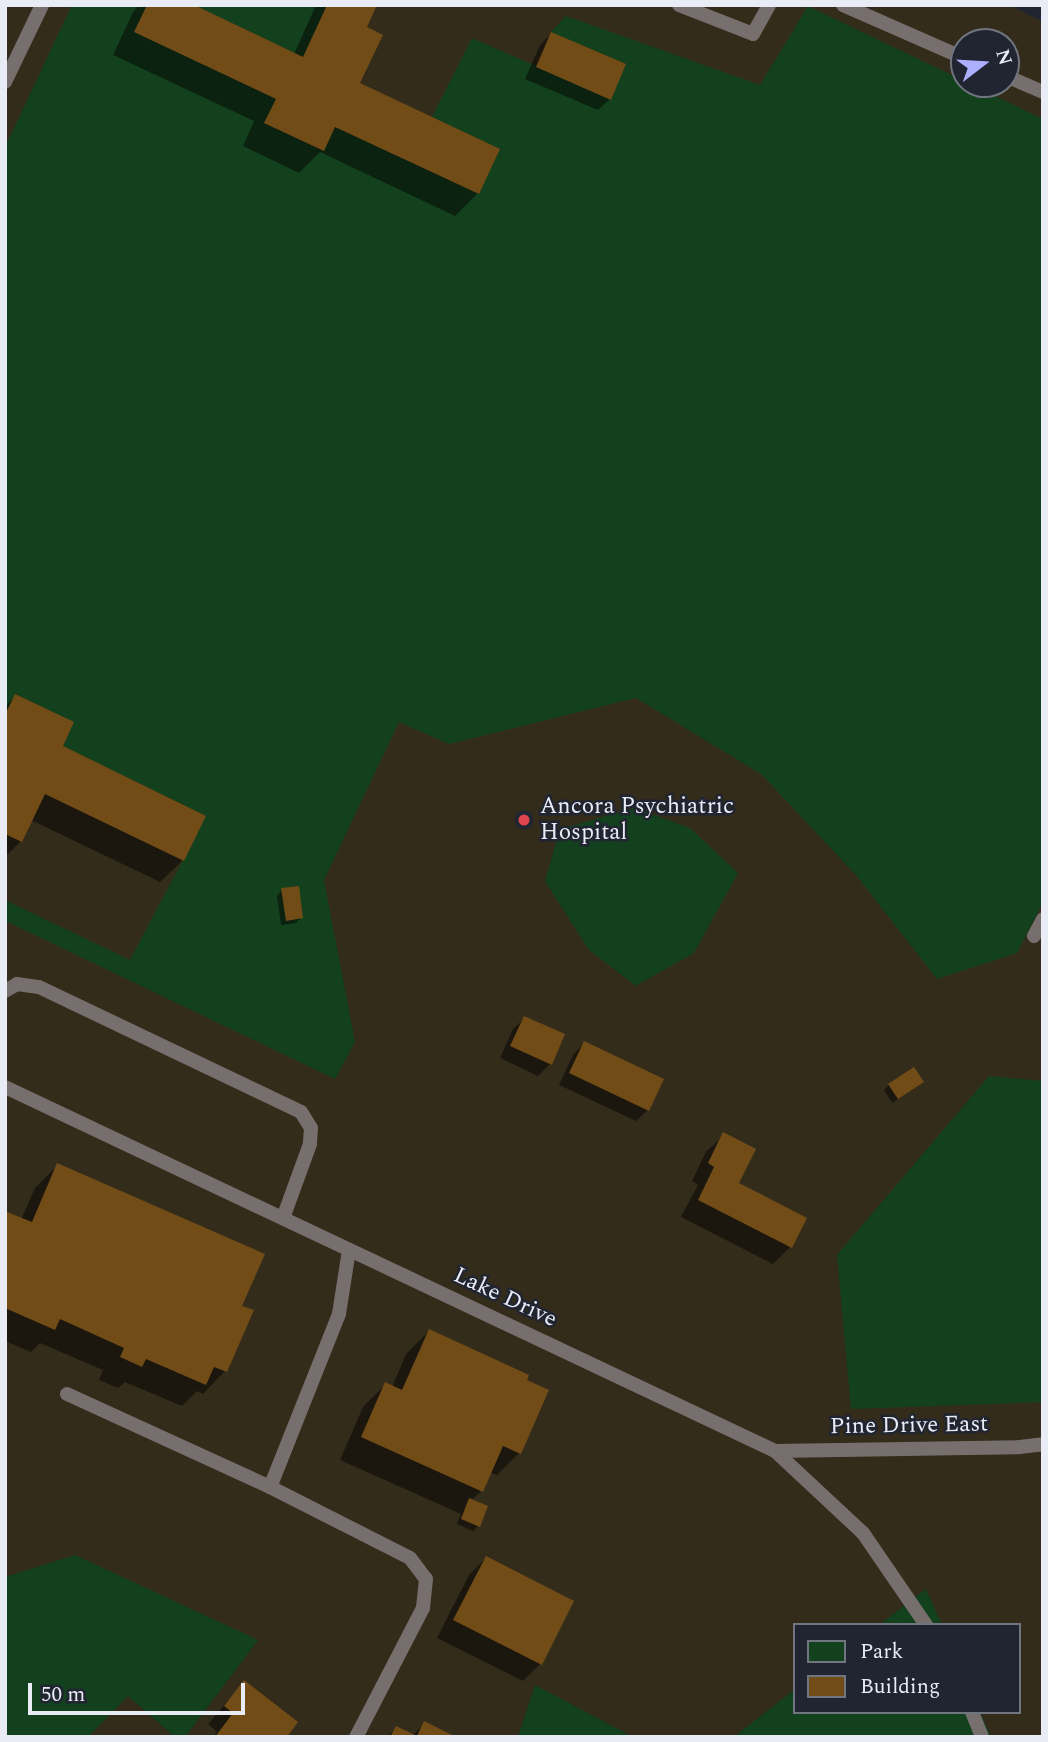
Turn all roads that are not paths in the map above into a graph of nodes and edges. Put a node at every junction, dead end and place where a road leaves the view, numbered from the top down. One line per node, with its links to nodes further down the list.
1 (42, 5): 6 (lane)
2 (679, 5): 3 (lane)
3 (769, 5)
4 (843, 5): 5 (lane)
5 (950, 52)
6 (5, 82)
7 (1020, 82): 8 (lane)
8 (1043, 92)
9 (1043, 919): 10 (lane)
10 (1034, 936)
11 (5, 991): 13 (lane)
12 (5, 1087): 13 (lane, Lake Drive)
13 (283, 1218): 14 (lane, Lake Drive)
14 (349, 1250): 17 (lane, Lake Drive); 18 (lane)
15 (67, 1394): 18 (lane)
16 (1043, 1444): 17 (lane, Pine Drive East)
17 (775, 1451): 19 (lane, Lake Drive)
18 (270, 1488): 21 (lane)
19 (925, 1623)
20 (973, 1714): 22 (lane)
21 (356, 1737)
22 (982, 1737)

